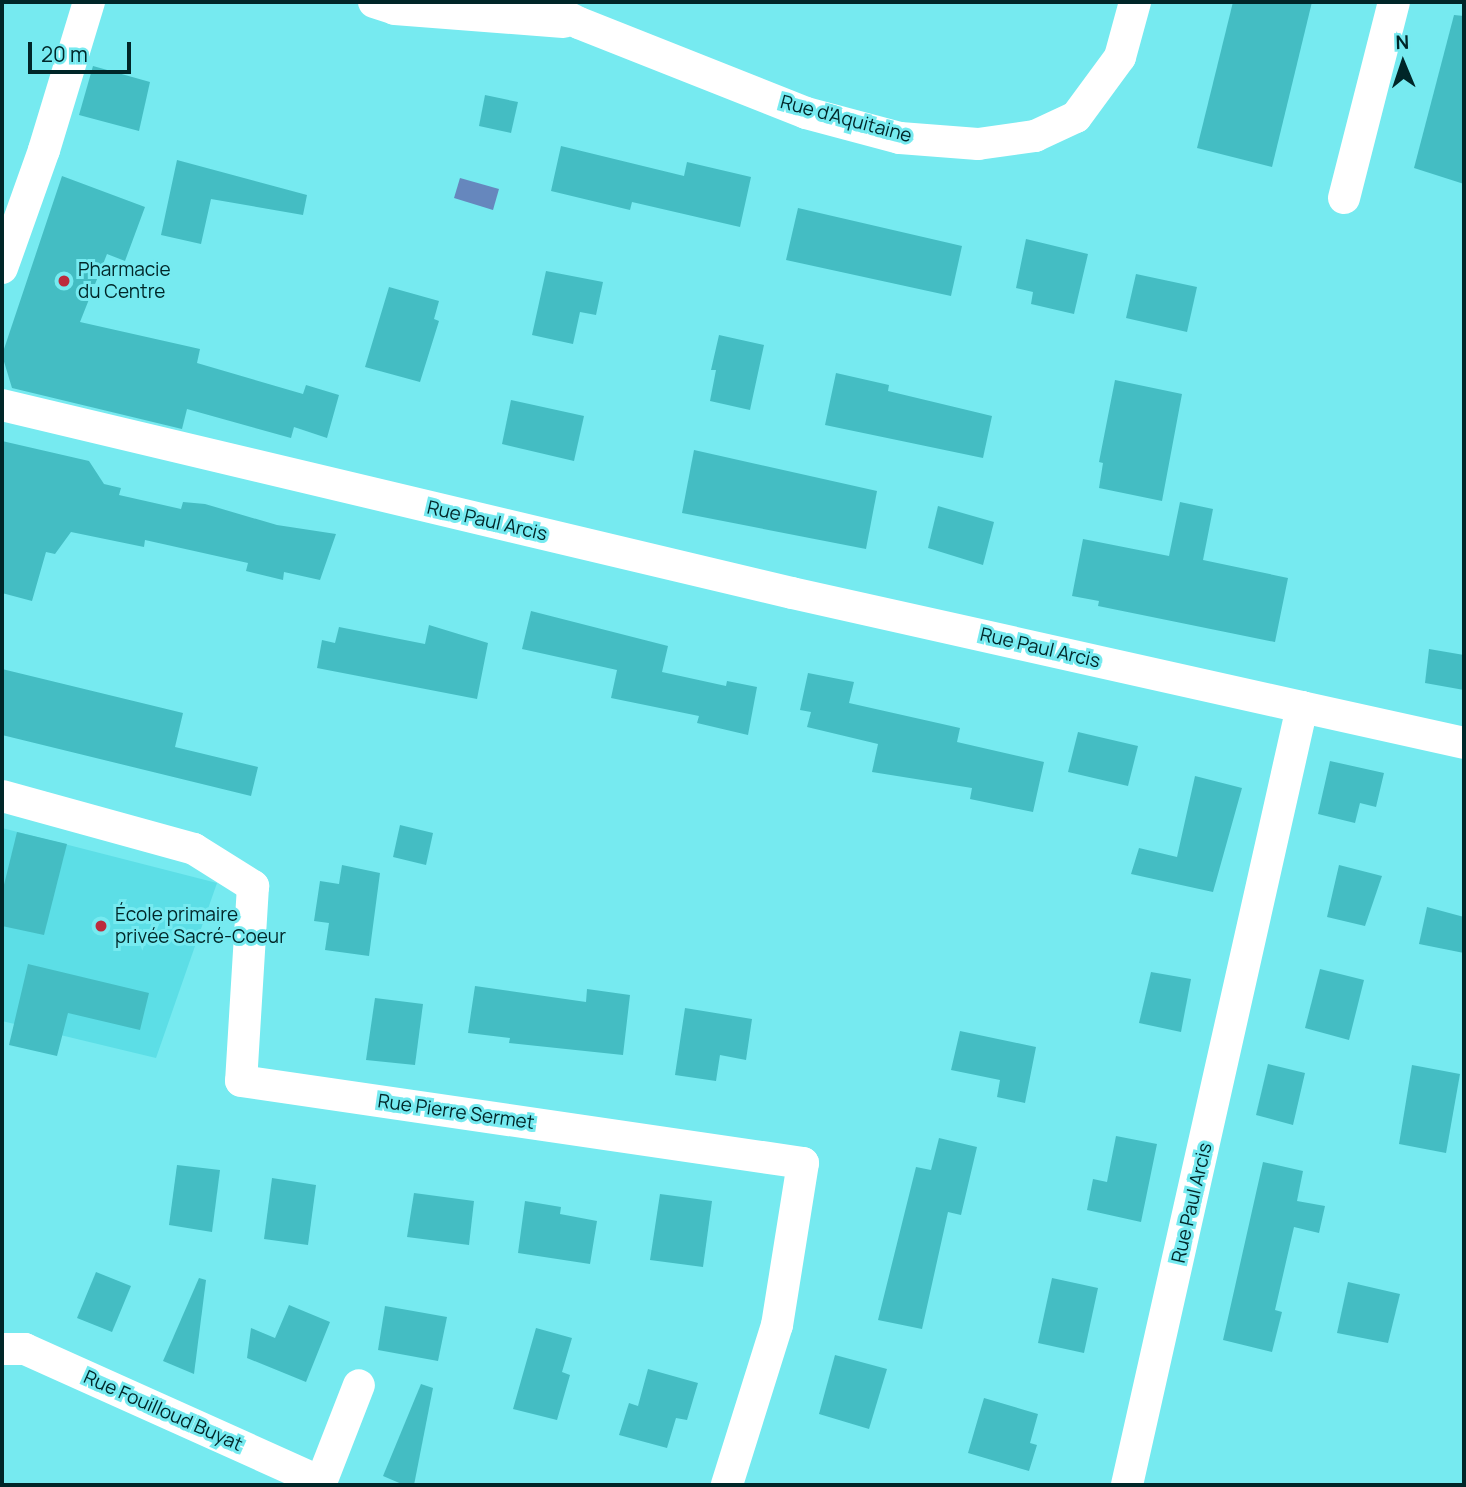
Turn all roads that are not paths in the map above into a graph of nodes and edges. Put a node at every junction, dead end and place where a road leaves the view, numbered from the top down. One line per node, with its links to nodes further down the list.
1 (89, 2): 8 (street)
2 (374, 2): 6 (street, Rue d'Aquitaine)
3 (538, 2): 6 (street, Rue d'Aquitaine)
4 (1135, 2): 6 (street, Rue d'Aquitaine)
5 (1394, 2): 7 (street)
6 (579, 23)
7 (1344, 198)
8 (2, 268)
9 (2, 405): 10 (street, Rue Paul Arcis)
10 (1302, 707): 11 (street); 17 (street, Rue Paul Arcis)
11 (1464, 743)
12 (2, 796): 16 (street, Rue Pierre Sermet)
13 (2, 1349): 15 (street, Rue Fouilloud Buyat)
14 (359, 1385): 15 (street, Rue Fouilloud Buyat)
15 (321, 1483)
16 (727, 1485)
17 (1127, 1485)

